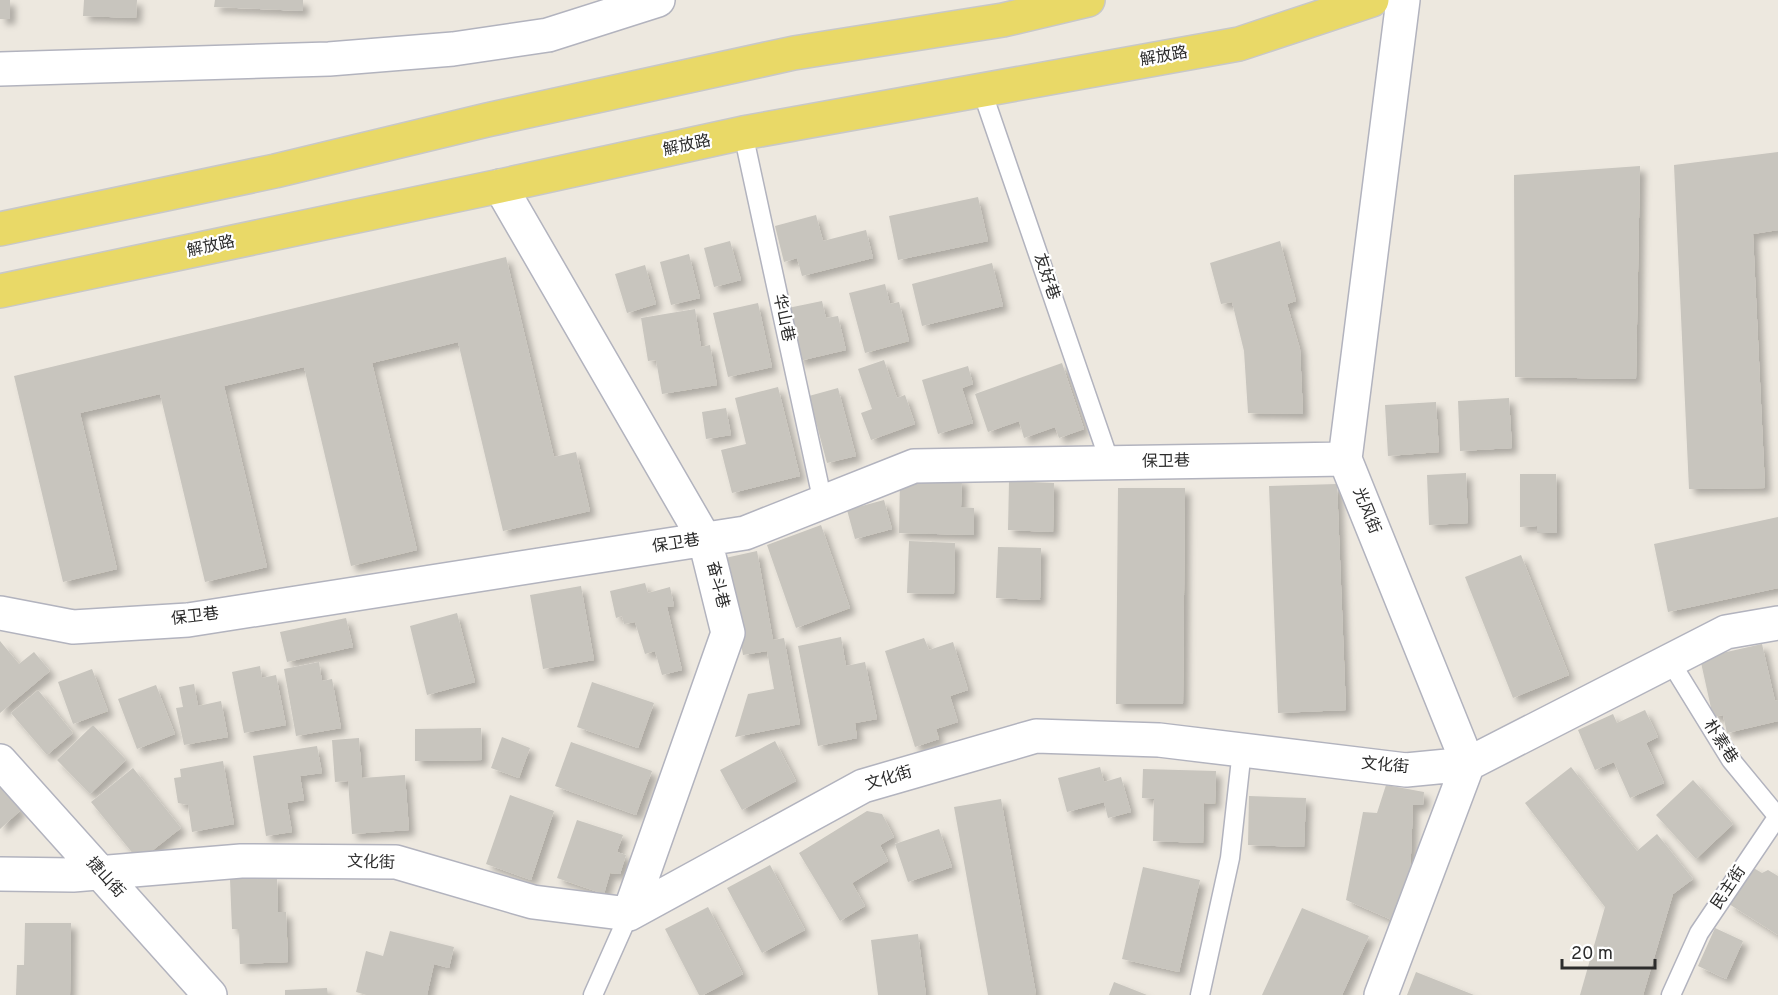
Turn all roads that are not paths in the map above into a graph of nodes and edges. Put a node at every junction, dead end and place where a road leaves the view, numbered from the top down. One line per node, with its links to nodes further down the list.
1 (658, 0): 5 (street)
2 (1088, 0): 9 (main road)
3 (1372, 0): 6 (main road, 解放路)
4 (1403, 0): 11 (street, 光风街)
5 (0, 69)
6 (982, 91): 7 (main road, 解放路); 12 (lane, 友好巷)
7 (743, 133): 8 (main road, 解放路); 13 (lane, 华山巷)
8 (500, 186): 10 (main road, 解放路); 14 (street, 奋斗巷)
9 (0, 229)
10 (0, 291)
11 (1345, 459): 12 (street, 保卫巷); 20 (street, 光风街)
12 (1110, 463): 13 (street, 保卫巷)
13 (823, 503): 14 (street, 保卫巷)
14 (705, 540): 15 (street, 保卫巷); 24 (street, 奋斗巷)
15 (0, 613)
16 (1778, 623): 17 (street, 文化街)
17 (1670, 661): 20 (street, 文化街); 21 (lane, 朴素巷)
18 (1242, 750): 20 (street, 文化街); 24 (street, 文化街); 27 (lane)
19 (0, 761): 22 (street, 捷山街)
20 (1468, 764): 28 (street)
21 (1778, 816): 29 (lane, 民主街)
22 (100, 873): 23 (street, 文化街); 24 (street, 文化街); 25 (street, 捷山街)
23 (0, 874)
24 (628, 914): 26 (lane)
25 (210, 995)
26 (593, 995)
27 (1200, 995)
28 (1381, 995)
29 (1671, 995)

